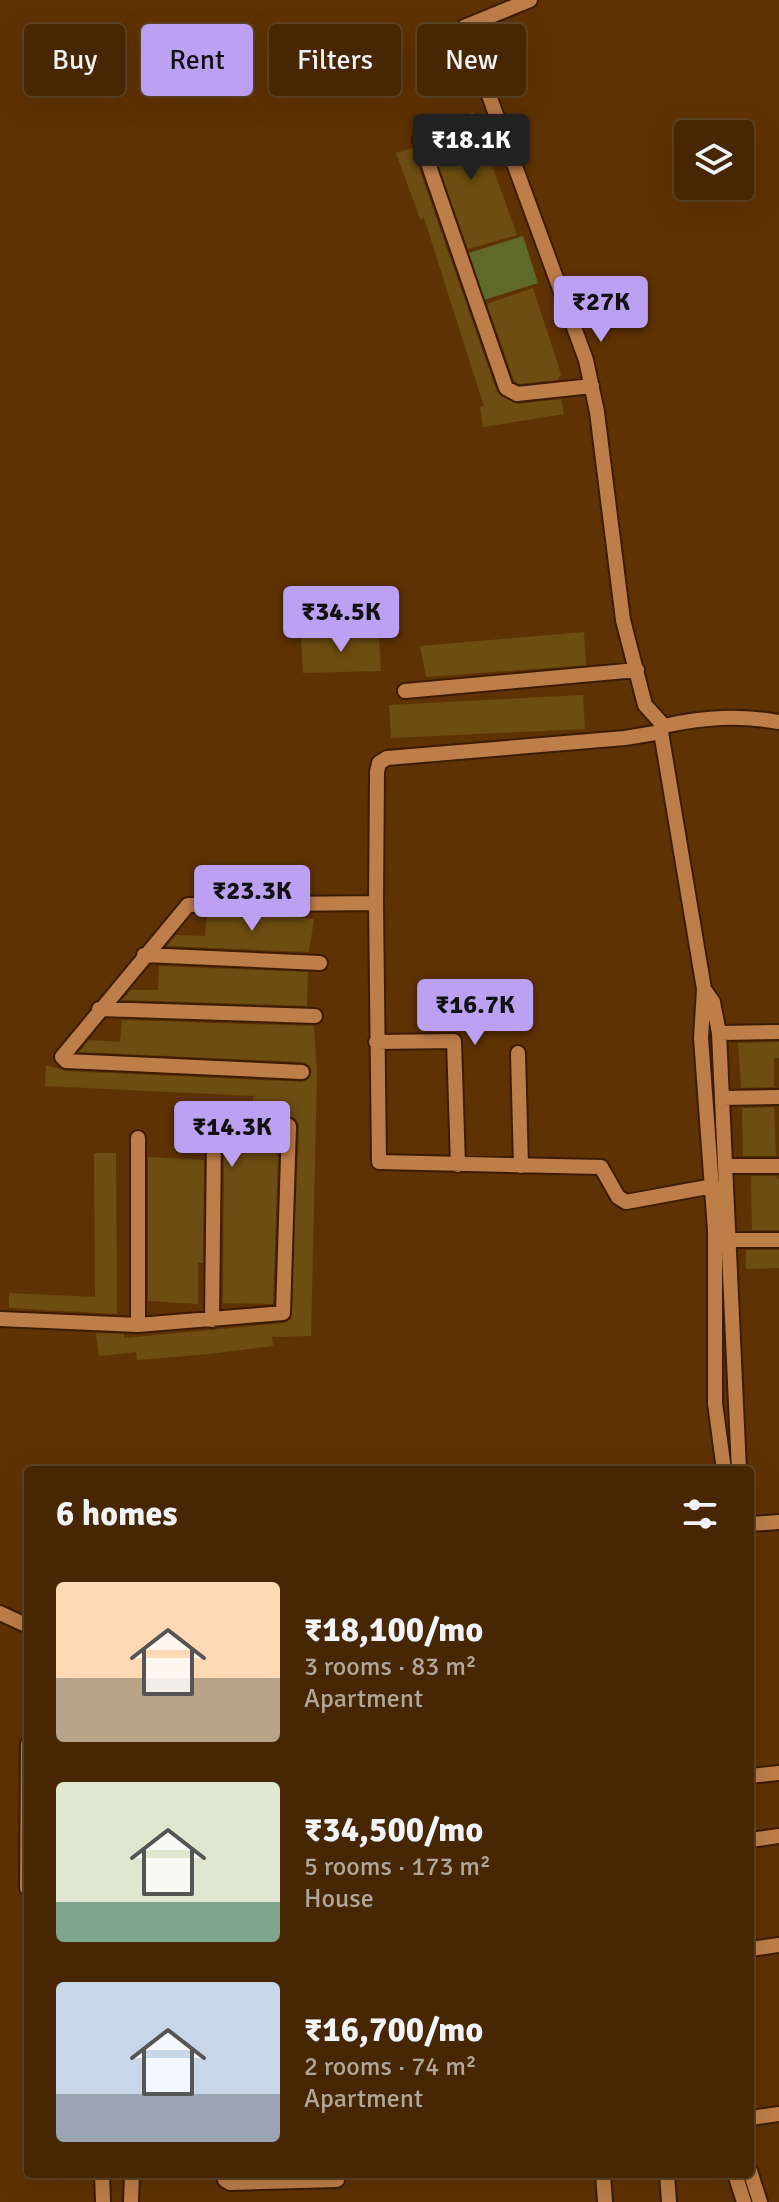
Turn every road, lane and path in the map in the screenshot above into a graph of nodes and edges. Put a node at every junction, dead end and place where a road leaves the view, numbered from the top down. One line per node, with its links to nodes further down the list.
1 (530, 0): 3 (street)
2 (420, 140): 3 (street)
3 (592, 386): 4 (street)
4 (637, 670): 5 (street); 7 (street)
5 (405, 691)
6 (779, 722): 7 (street)
7 (662, 729): 8 (street); 11 (street)
8 (376, 903): 9 (street); 16 (street)
9 (144, 955): 10 (street); 12 (street)
10 (320, 963)
11 (704, 989): 15 (street); 28 (street)
12 (99, 1009): 13 (street); 18 (street)
13 (315, 1016)
14 (779, 1032): 15 (street)
15 (719, 1033): 20 (street)
16 (376, 1042): 24 (street); 24 (street)
17 (518, 1053): 25 (street)
18 (302, 1072)
19 (779, 1097): 20 (street)
20 (722, 1098): 26 (street)
21 (289, 1126): 32 (street)
22 (138, 1138): 33 (street)
23 (214, 1138): 32 (street)
24 (458, 1165): 25 (street)
25 (521, 1166): 28 (street)
26 (725, 1166): 27 (street); 29 (street)
27 (779, 1166)
28 (713, 1186): 34 (street)
29 (729, 1240): 30 (street); 35 (street)
30 (779, 1240)
31 (0, 1319): 33 (street)
32 (212, 1320): 33 (street)
33 (138, 1325)
34 (723, 1466)
35 (739, 1466)
36 (779, 1522): 37 (street)
37 (754, 1524)
38 (0, 1613): 39 (street)
39 (24, 1624)
40 (779, 1773): 41 (street)
41 (754, 1776)
42 (779, 1836): 43 (street)
43 (754, 1839)
44 (779, 1945): 45 (street)
45 (754, 1948)
46 (779, 2114): 47 (street)
47 (754, 2117)
48 (102, 2178): 56 (street)
49 (132, 2178): 57 (street)
50 (225, 2178): 55 (street)
51 (603, 2178): 58 (street)
52 (667, 2178): 59 (street)
53 (736, 2178): 60 (street)
54 (752, 2178): 61 (street)
55 (337, 2180)
56 (103, 2202)
57 (131, 2202)
58 (605, 2202)
59 (669, 2202)
60 (744, 2202)
61 (760, 2202)

